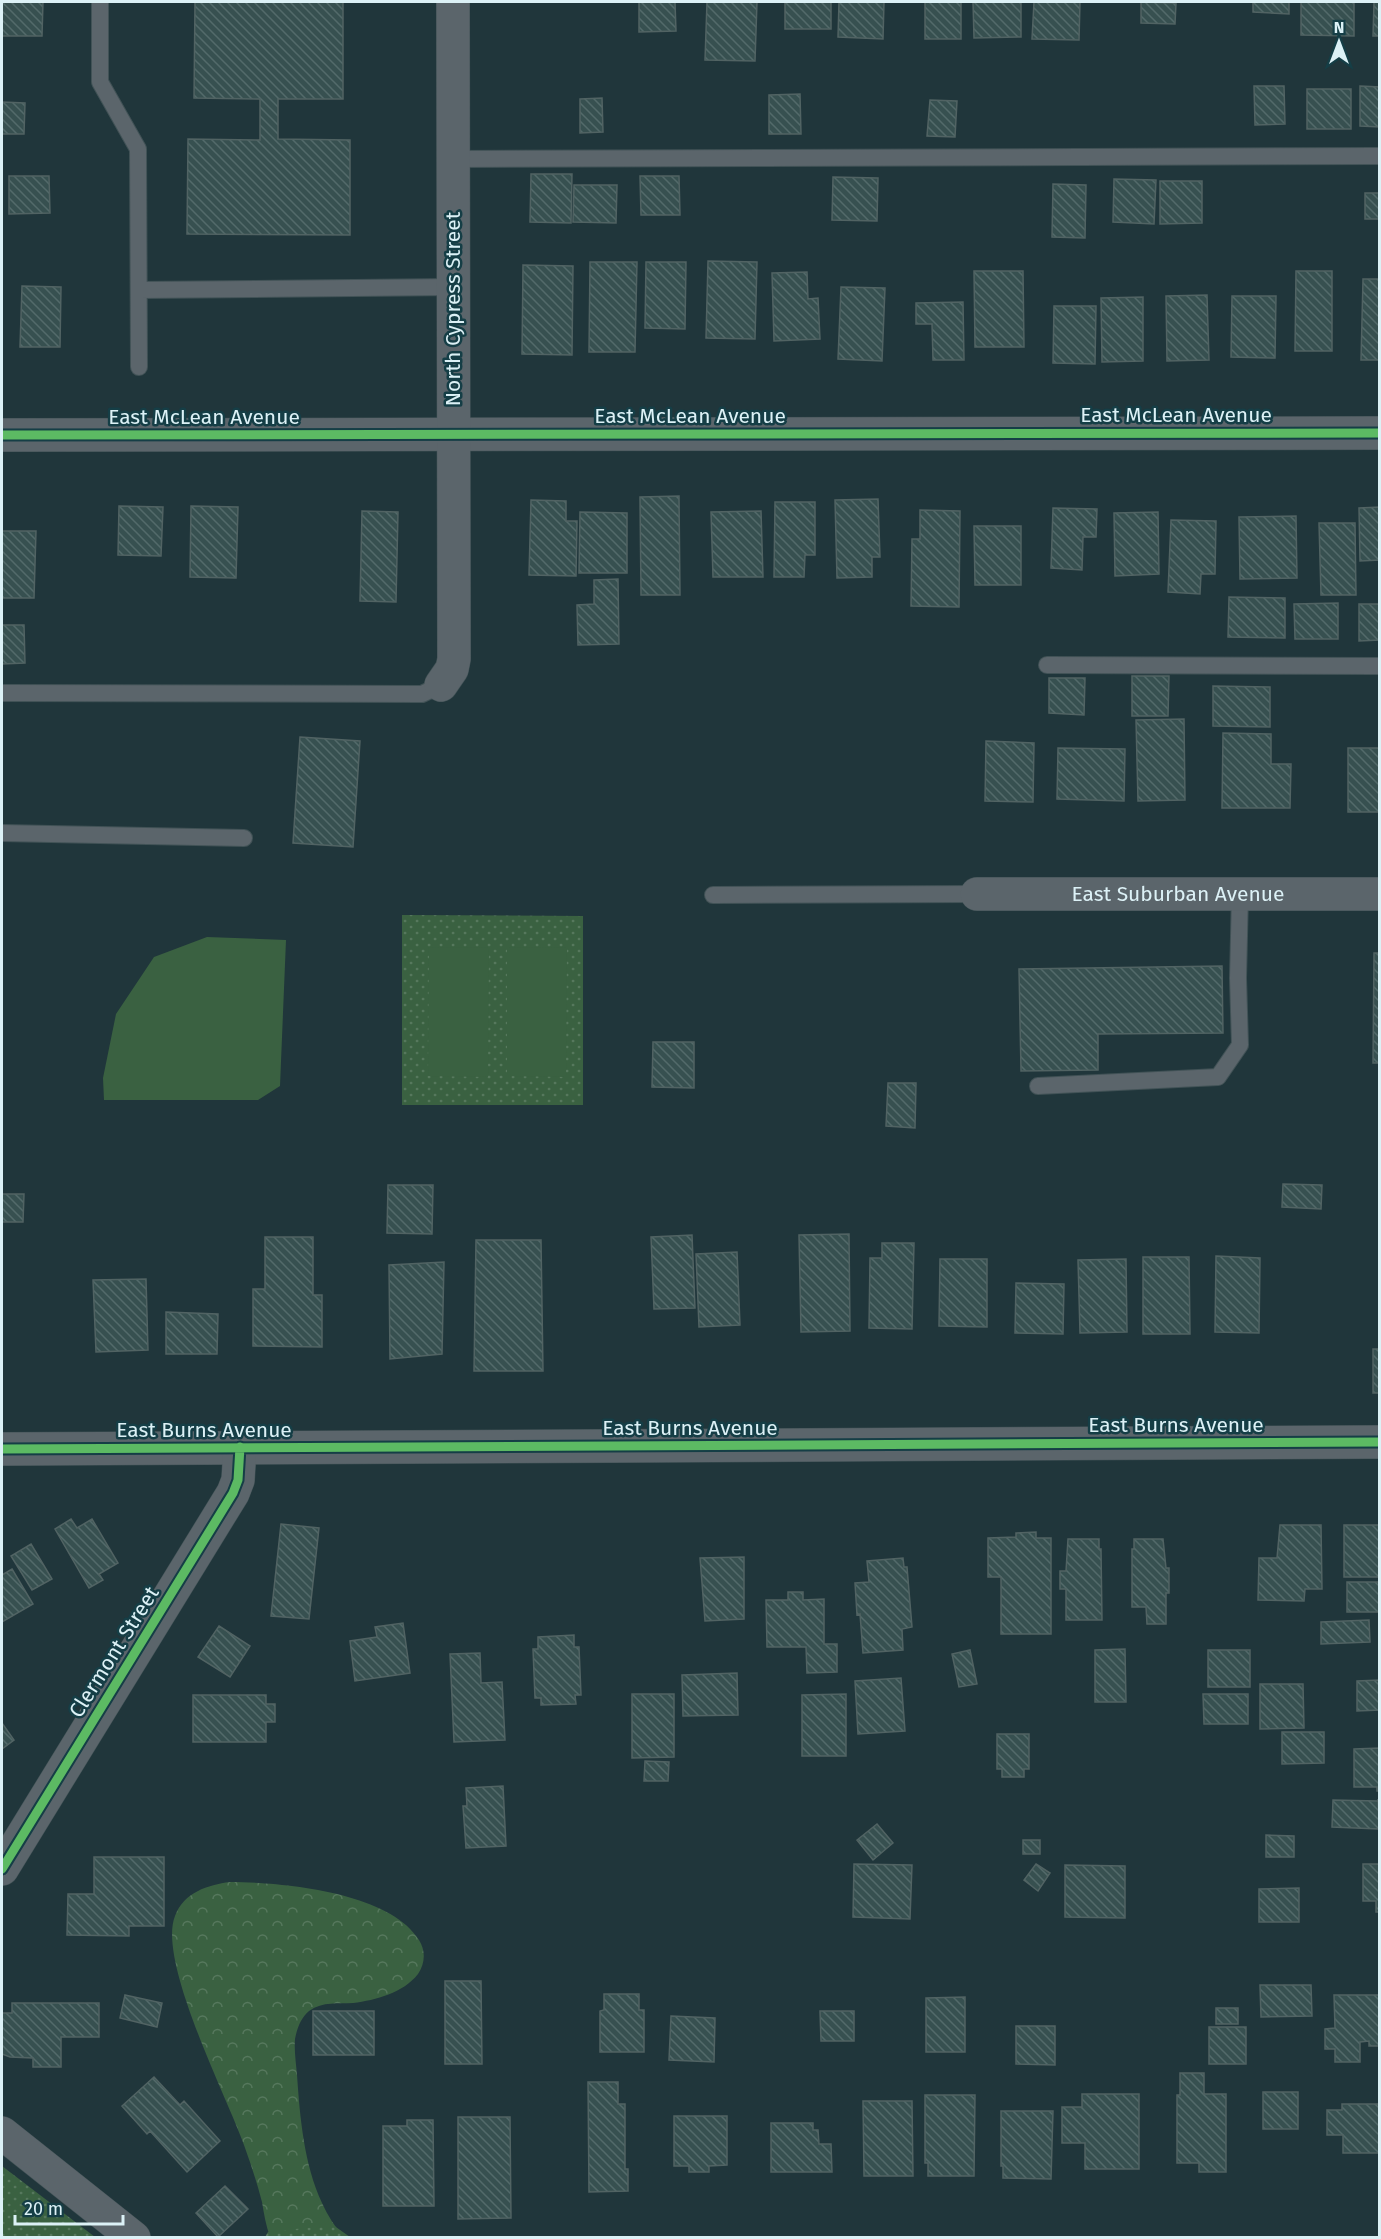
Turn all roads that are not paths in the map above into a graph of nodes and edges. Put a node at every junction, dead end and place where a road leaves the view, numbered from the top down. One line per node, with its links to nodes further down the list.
1 (100, 2): 6 (lane)
2 (453, 2): 4 (street, North Cypress Street)
3 (1380, 156): 4 (lane)
4 (453, 159): 5 (street, North Cypress Street)
5 (453, 287): 6 (lane); 9 (street, North Cypress Street)
6 (138, 290): 7 (lane)
7 (139, 367)
8 (1380, 433): 9 (street, East McLean Avenue)
9 (454, 434): 10 (street, East McLean Avenue); 13 (street, North Cypress Street)
10 (2, 435)
11 (1047, 664): 12 (lane)
12 (1380, 666)
13 (441, 685): 14 (lane)
14 (2, 694)
15 (2, 833): 16 (lane)
16 (244, 838)
17 (976, 894): 18 (street, East Suburban Avenue); 20 (lane)
18 (1240, 894): 19 (street, East Suburban Avenue); 21 (lane)
19 (1380, 894)
20 (713, 895)
21 (1038, 1086)
22 (1380, 1442): 23 (street, East Burns Avenue)
23 (240, 1447): 24 (street, East Burns Avenue); 25 (street, Clermont Street)
24 (2, 1449)
25 (2, 1869)
26 (2, 2133): 27 (street)
27 (134, 2238)

